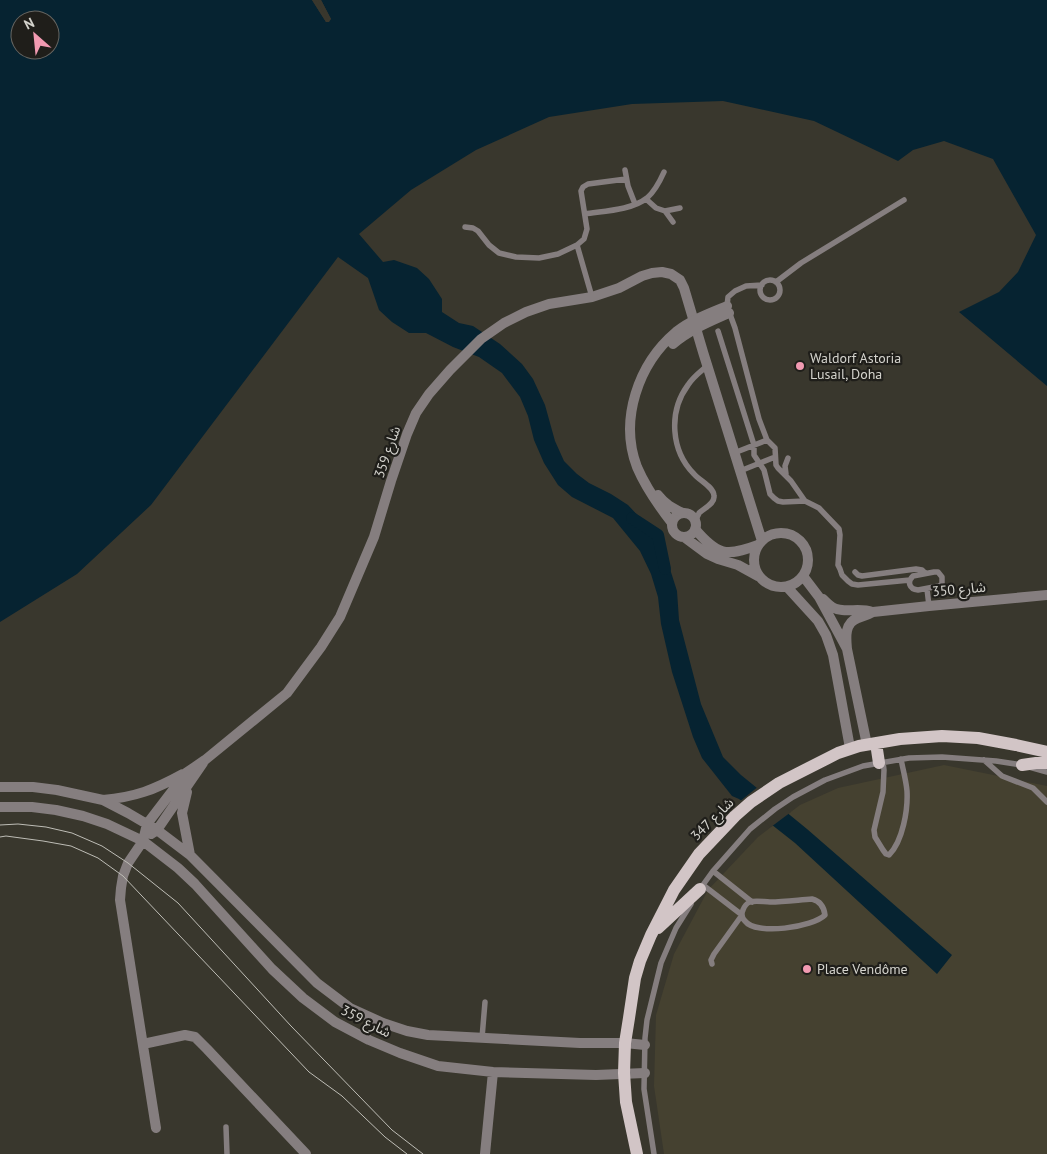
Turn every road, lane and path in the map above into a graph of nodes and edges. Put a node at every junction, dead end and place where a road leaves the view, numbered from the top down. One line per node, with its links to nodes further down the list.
1 (625, 170): 3 (lane)
2 (664, 172): 4 (lane)
3 (626, 179): 6 (lane); 9 (lane)
4 (646, 199): 6 (lane); 8 (lane)
5 (904, 200): 13 (lane)
6 (635, 204): 9 (lane)
7 (680, 208): 8 (lane)
8 (665, 211): 10 (lane)
9 (585, 214): 12 (lane)
10 (673, 222)
11 (465, 227): 12 (lane)
12 (577, 245): 15 (lane)
13 (776, 282): 14 (lane); 14 (lane)
14 (762, 285): 16 (lane)
15 (592, 297): 18 (street, شارع 359); 49 (street, شارع 359)
16 (728, 310): 19 (lane); 28 (street, bridge); 29 (street, bridge)
17 (718, 331): 20 (lane)
18 (707, 366): 21 (street); 30 (lane)
19 (767, 440): 20 (lane); 22 (lane)
20 (754, 445): 21 (lane); 24 (lane)
21 (734, 453): 25 (street)
22 (776, 457): 24 (lane); 26 (lane)
23 (788, 458): 26 (lane)
24 (760, 463): 25 (lane); 27 (lane)
25 (740, 472): 32 (street)
26 (786, 474): 27 (lane)
27 (804, 501): 37 (lane)
28 (683, 513): 29 (street); 30 (street)
29 (672, 523): 31 (street)
30 (695, 525): 31 (street); 32 (street)
31 (684, 538): 35 (street)
32 (760, 543): 35 (street); 36 (street)
33 (855, 572): 34 (lane)
34 (925, 573): 37 (lane); 39 (lane)
35 (758, 576): 38 (street)
36 (803, 576): 38 (street); 41 (street)
37 (910, 580): 39 (lane)
38 (787, 587): 46 (street)
39 (927, 589): 42 (lane)
40 (1046, 595): 42 (street, شارع 350)
41 (819, 597): 43 (street); 44 (street)
42 (929, 606): 43 (street, شارع 350)
43 (873, 612): 44 (street)
44 (847, 649): 45 (street)
45 (872, 744): 46 (main road, شارع 347); 47 (main road, شارع 347); 51 (main road)
46 (850, 748): 69 (main road, شارع 347)
47 (1047, 752)
48 (901, 759): 50 (lane); 51 (lane); 51 (lane)
49 (205, 760): 55 (street, شارع 359); 56 (street, شارع 359)
50 (984, 760): 53 (lane); 59 (lane)
51 (881, 763): 65 (lane)
52 (1047, 763): 53 (main road)
53 (1022, 765): 54 (lane)
54 (1047, 772)
55 (186, 773): 58 (street, شارع 359); 61 (street, شارع 359)
56 (190, 784): 62 (street, شارع 359); 64 (street, شارع 359)
57 (0, 787): 58 (street, شارع 359)
58 (103, 800): 61 (street, شارع 359)
59 (1047, 802)
60 (0, 807): 63 (street, شارع 359)
61 (148, 824): 62 (street, شارع 359); 63 (street, شارع 359)
62 (157, 830): 63 (street, شارع 359); 64 (street, شارع 359)
63 (142, 841): 74 (street); 76 (street, شارع 359)
64 (190, 855): 72 (street, شارع 359)
65 (713, 871): 66 (lane); 67 (lane)
66 (701, 887): 68 (lane); 69 (main road); 75 (lane)
67 (752, 902): 68 (lane); 68 (lane)
68 (742, 915): 70 (lane)
69 (651, 935): 73 (main road, شارع 347)
70 (712, 964)
71 (485, 1002): 72 (lane)
72 (482, 1038): 73 (street, شارع 359)
73 (625, 1043): 75 (street, شارع 359); 77 (main road, شارع 347)
74 (143, 1044): 80 (street); 82 (street)
75 (645, 1045): 78 (lane)
76 (493, 1072): 77 (street, شارع 359); 83 (street)
77 (624, 1073): 78 (street, شارع 359); 84 (main road, شارع 347)
78 (644, 1073): 85 (lane)
79 (226, 1127): 81 (lane)
80 (156, 1128)
81 (227, 1154)
82 (306, 1154)
83 (485, 1154)
84 (637, 1154)
85 (654, 1154)

